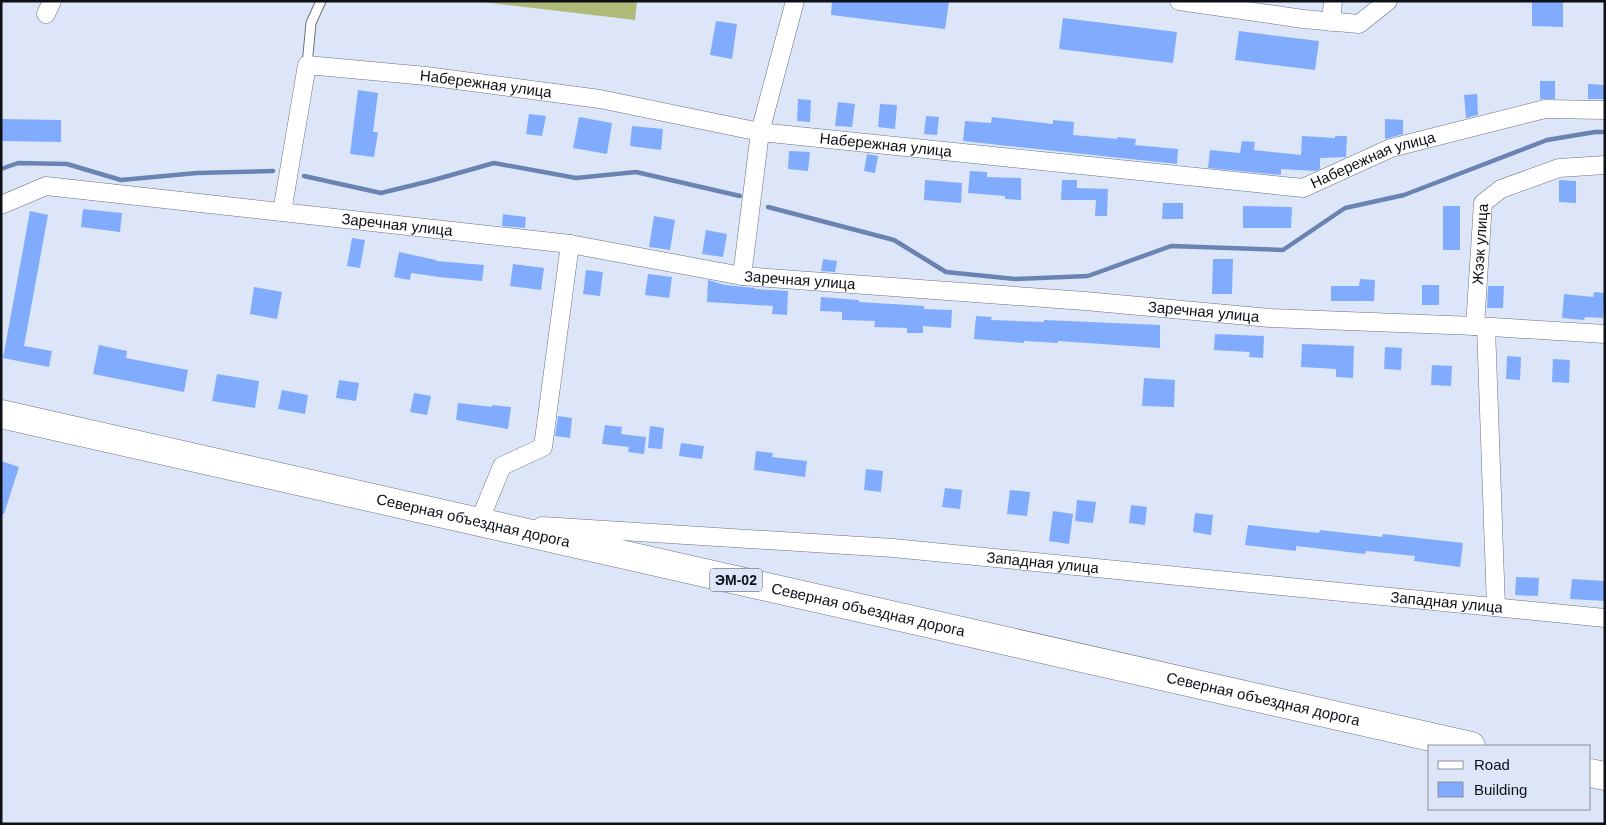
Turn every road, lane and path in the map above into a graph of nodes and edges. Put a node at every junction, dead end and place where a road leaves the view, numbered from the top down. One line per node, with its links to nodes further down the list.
1 (322, 1): 7 (lane)
2 (795, 1): 9 (street)
3 (1179, 1): 6 (street)
4 (1333, 1): 6 (street)
5 (1388, 1): 6 (street)
6 (1331, 22)
7 (307, 65): 9 (street, Набережная улица); 12 (street)
8 (1605, 110): 9 (street, Набережная улица)
9 (760, 132): 14 (street)
10 (1605, 165): 15 (street, Жээк улица)
11 (1, 205): 12 (street, Заречная улица)
12 (282, 212): 13 (street, Заречная улица)
13 (570, 244): 14 (street, Заречная улица); 18 (street)
14 (742, 276): 15 (street, Заречная улица)
15 (1480, 326): 16 (street, Заречная улица); 19 (street, Жээк улица)
16 (1605, 334)
17 (1, 414): 18 (highway, Северная объездная дорога / ЭМ-02)
18 (479, 522): 19 (street, Западная улица); 21 (highway, Северная объездная дорога / ЭМ-02)
19 (1496, 607): 20 (street, Западная улица)
20 (1605, 618)
21 (1467, 745)
22 (1591, 773): 23 (highway)
23 (1605, 776)

